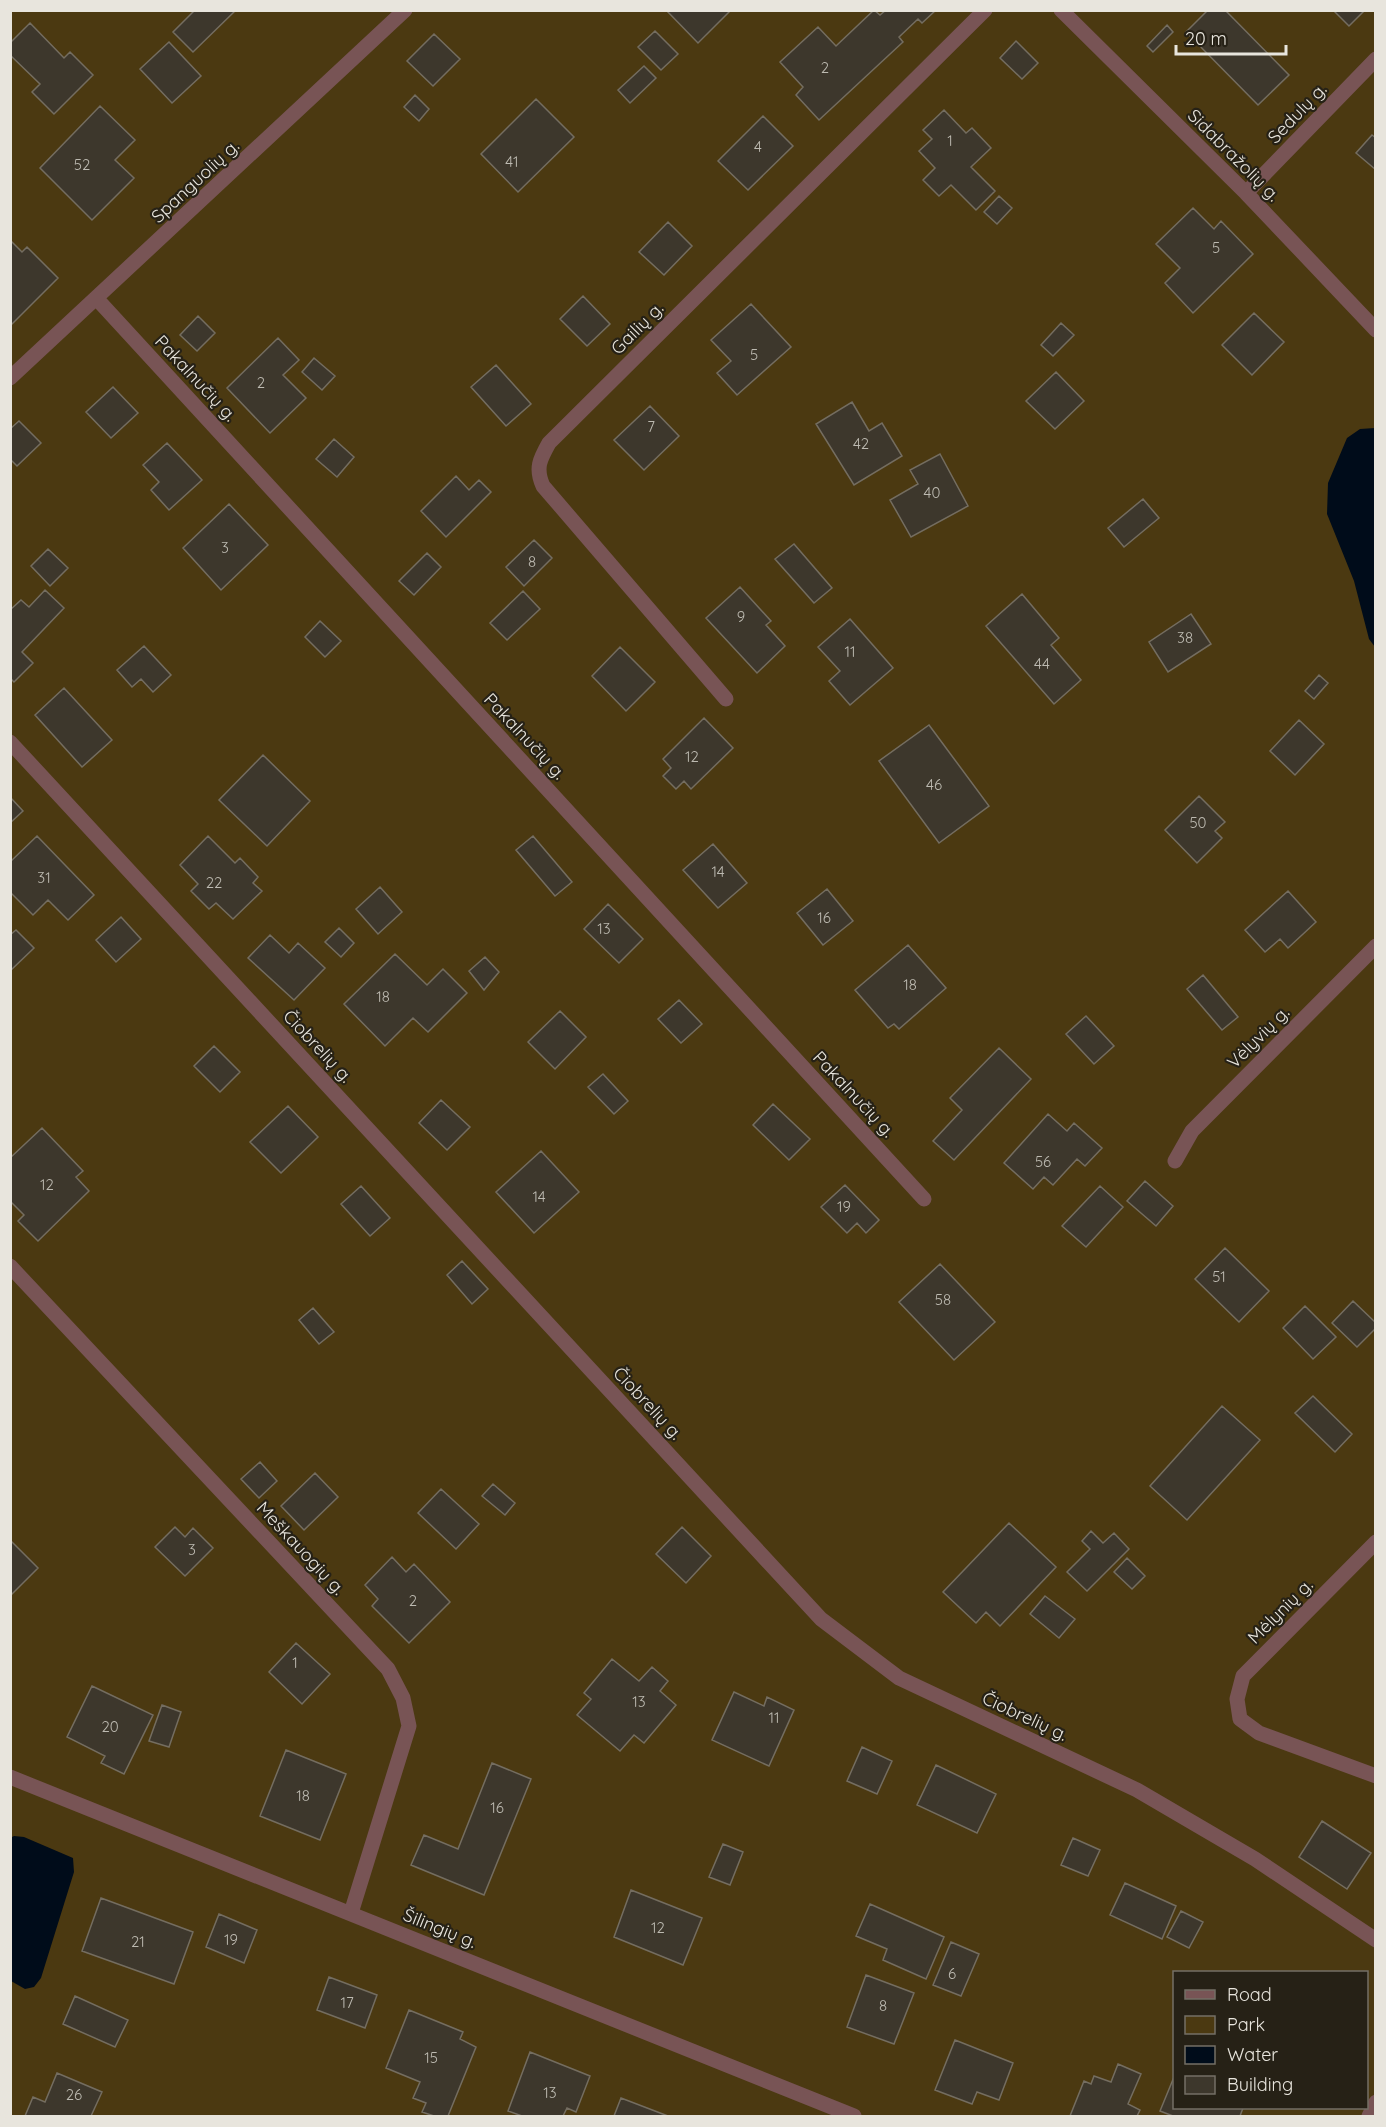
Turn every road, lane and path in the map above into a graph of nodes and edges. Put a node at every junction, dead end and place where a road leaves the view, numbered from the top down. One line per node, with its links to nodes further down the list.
1 (405, 10): 6 (street, Spanguolių g.)
2 (985, 10): 9 (street, Gailių g.)
3 (1061, 10): 5 (street, Sidabražolių g.)
4 (1376, 59): 5 (street, Sedulų g.)
5 (1246, 193): 7 (street, Sidabražolių g.)
6 (97, 299): 8 (street, Spanguolių g.); 13 (street, Pakalnučių g.)
7 (1376, 330)
8 (10, 378)
9 (726, 699)
10 (10, 742): 19 (street, Čiobrelių g.)
11 (1376, 946): 12 (street, Vėlyvių g.)
12 (1175, 1161)
13 (924, 1199)
14 (10, 1266): 18 (street, Meškauogių g.)
15 (1376, 1542): 16 (street, Mėlynių g.)
16 (1376, 1776)
17 (10, 1777): 18 (street, Šilingių g.)
18 (351, 1913): 21 (street, Šilingių g.)
19 (1376, 1940)
20 (1376, 2102): 22 (street)
21 (854, 2116)
22 (1369, 2116)

